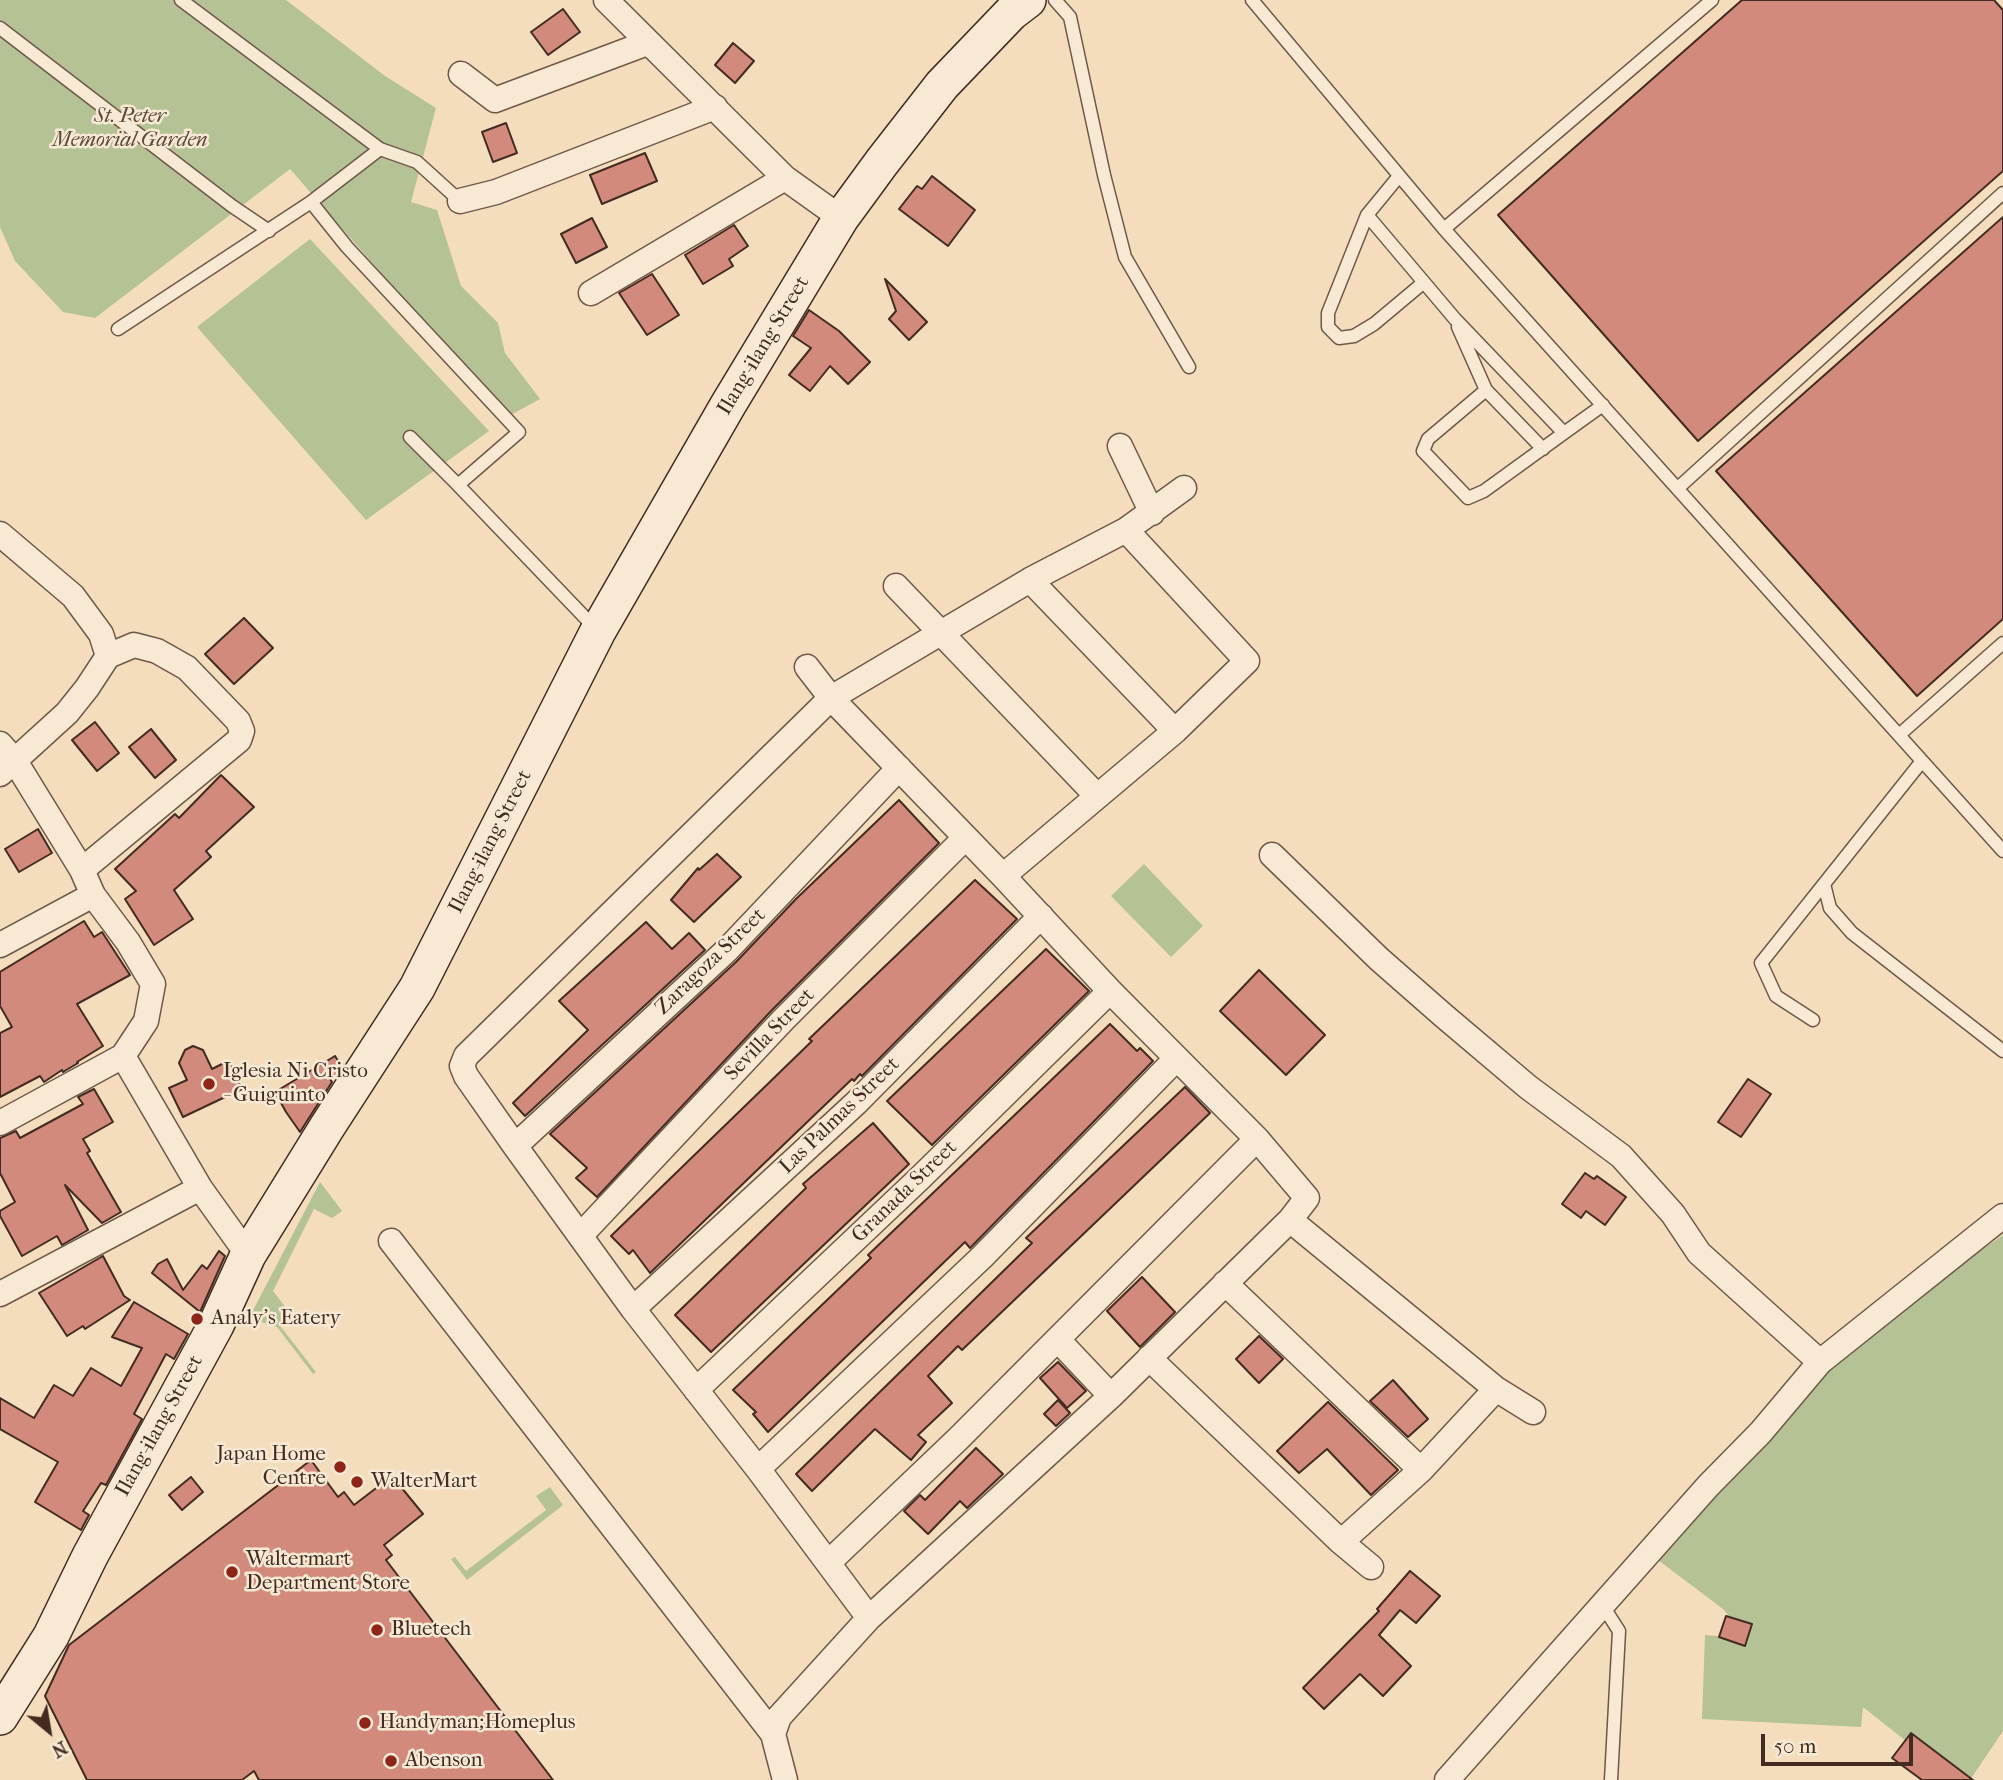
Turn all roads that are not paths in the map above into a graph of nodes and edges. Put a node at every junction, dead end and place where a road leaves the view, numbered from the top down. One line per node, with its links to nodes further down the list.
1 (181, 0): 11 (lane)
2 (606, 0): 8 (street)
3 (1028, 0): 18 (street, Ilang-ilang Street)
4 (1055, 0): 25 (lane)
5 (1252, 0): 12 (lane)
6 (1712, 0): 19 (lane)
7 (0, 28): 20 (lane)
8 (647, 43): 9 (street); 10 (street)
9 (461, 74)
10 (715, 107): 13 (street); 15 (street)
11 (380, 149): 15 (lane); 16 (lane)
12 (1399, 176): 17 (lane); 19 (lane)
13 (785, 178): 18 (street); 22 (street)
14 (2003, 193): 34 (lane)
15 (460, 201)
16 (311, 202): 20 (lane); 32 (lane)
17 (1367, 215): 21 (lane); 21 (lane)
18 (841, 218): 40 (street, Ilang-ilang Street)
19 (1444, 229): 27 (lane)
20 (269, 231): 24 (lane)
21 (1423, 283): 23 (lane)
22 (591, 293)
23 (1455, 319): 26 (lane); 28 (lane)
24 (118, 329)
25 (1189, 367)
26 (1486, 390): 31 (lane); 31 (lane)
27 (1603, 405): 28 (lane); 34 (lane)
28 (1564, 433): 31 (lane)
29 (410, 437): 32 (lane)
30 (1120, 446): 35 (street)
31 (1543, 449)
32 (458, 485): 40 (lane)
33 (1184, 488): 35 (street)
34 (1678, 488): 47 (lane)
35 (1152, 513): 36 (street)
36 (1126, 530): 38 (street); 46 (street)
37 (0, 534): 43 (street)
38 (1030, 580): 41 (street); 46 (street)
39 (896, 586): 41 (street)
40 (598, 631): 74 (street, Ilang-ilang Street)
41 (941, 633): 45 (street); 51 (street)
42 (2003, 643): 47 (lane)
43 (108, 656): 48 (street); 55 (street)
44 (807, 667): 45 (street)
45 (831, 698): 50 (street); 68 (street)
46 (1175, 731): 51 (street)
47 (1899, 735): 49 (lane)
48 (5, 760): 55 (street)
49 (1922, 761): 53 (lane); 57 (lane)
50 (899, 768): 52 (street); 68 (street, Zaragoza Street)
51 (1097, 796): 56 (street)
52 (965, 838): 56 (street); 72 (street, Sevilla Street)
53 (2003, 851)
54 (1272, 855): 80 (street)
55 (82, 870): 58 (street)
56 (1003, 876): 59 (street)
57 (1824, 884): 62 (lane); 63 (lane)
58 (93, 895): 60 (street); 64 (street)
59 (1041, 916): 61 (street); 77 (street, Las Palmas Street)
60 (0, 945)
61 (1110, 991): 65 (street); 82 (street, Granada Street)
62 (1813, 1020)
63 (2003, 1051)
64 (123, 1056): 66 (street); 69 (street)
65 (1176, 1059): 67 (street); 85 (street)
66 (0, 1123)
67 (1257, 1139): 71 (street); 78 (street)
68 (515, 1146): 72 (street)
69 (200, 1188): 74 (street); 76 (street)
70 (2003, 1216): 80 (street)
71 (1290, 1220): 75 (street); 81 (street)
72 (580, 1236): 77 (street)
73 (391, 1241): 93 (street)
74 (248, 1255): 92 (street, Ilang-ilang Street)
75 (1225, 1283): 79 (street); 86 (street)
76 (0, 1294)
77 (633, 1309): 82 (street)
78 (1058, 1340): 83 (street); 88 (street)
79 (1149, 1358): 83 (street); 87 (street)
80 (1820, 1362): 90 (street)
81 (1496, 1389): 84 (street); 86 (street)
82 (696, 1390): 85 (street)
83 (1111, 1396): 91 (street)
84 (1533, 1412)
85 (758, 1469): 88 (street)
86 (1421, 1471): 87 (street)
87 (1341, 1542): 89 (street)
88 (828, 1563): 91 (street)
89 (1371, 1567)
90 (1603, 1606): 95 (street); 96 (lane)
91 (869, 1618): 93 (street)
92 (0, 1717)
93 (773, 1734): 94 (street)
94 (785, 1780)
95 (1447, 1780)
96 (1611, 1780)

